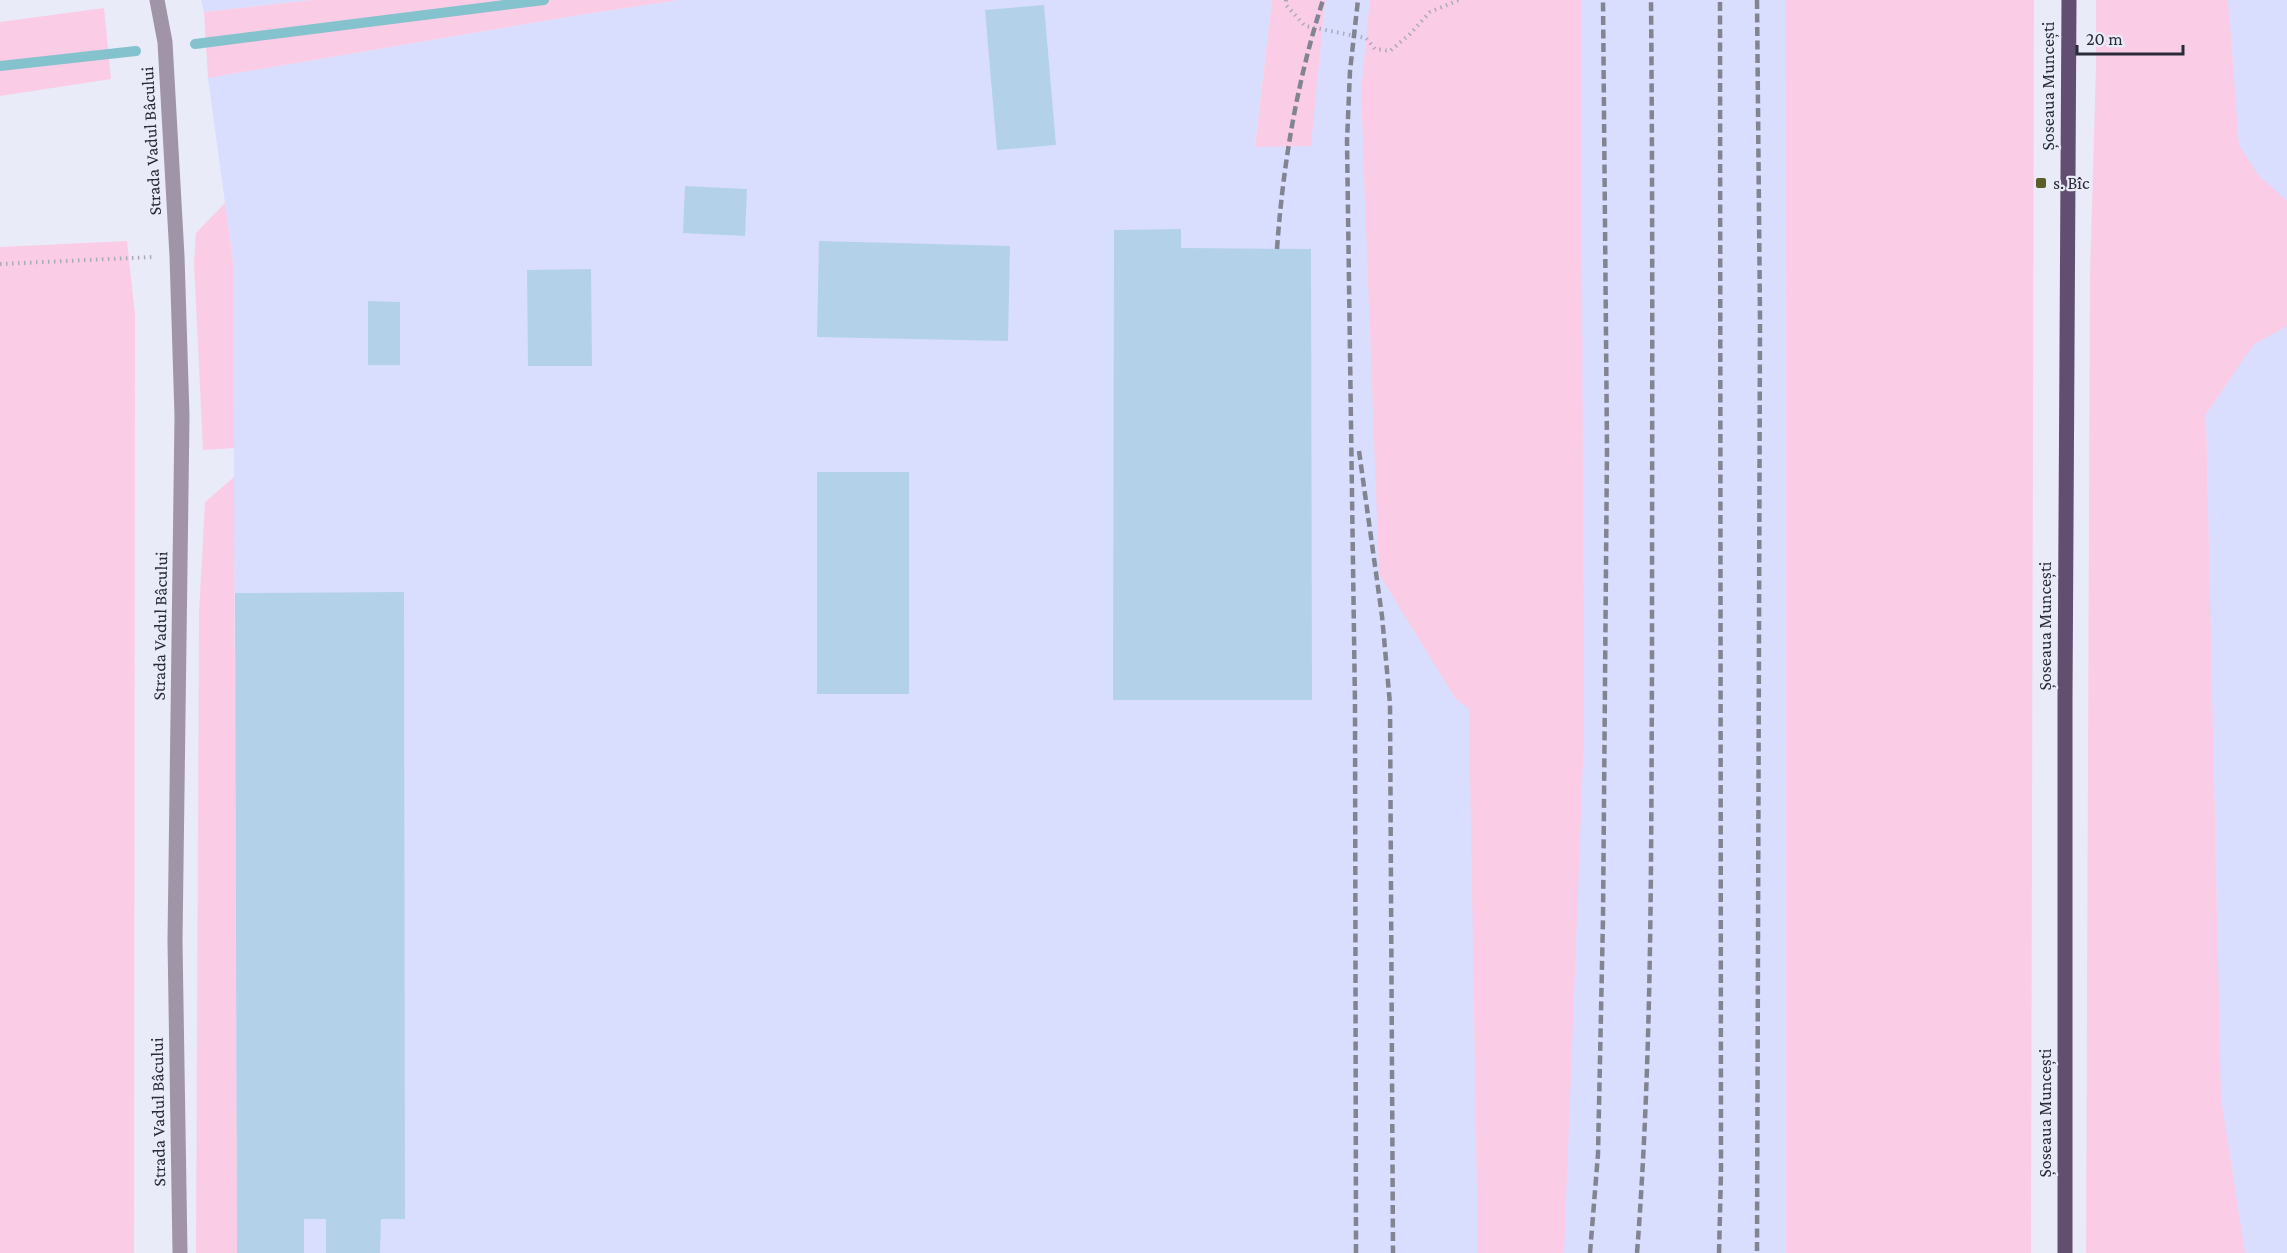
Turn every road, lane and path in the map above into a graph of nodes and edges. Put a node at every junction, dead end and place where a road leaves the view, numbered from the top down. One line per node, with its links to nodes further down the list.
1 (157, 0): 5 (street, Strada Vadul Bâcului)
2 (1286, 0): 3 (path)
3 (1459, 0)
4 (2068, 0): 8 (main road, Șoseaua Muncești)
5 (177, 256): 6 (path); 7 (street, Strada Vadul Bâcului)
6 (0, 264)
7 (180, 1253)
8 (2065, 1253)

